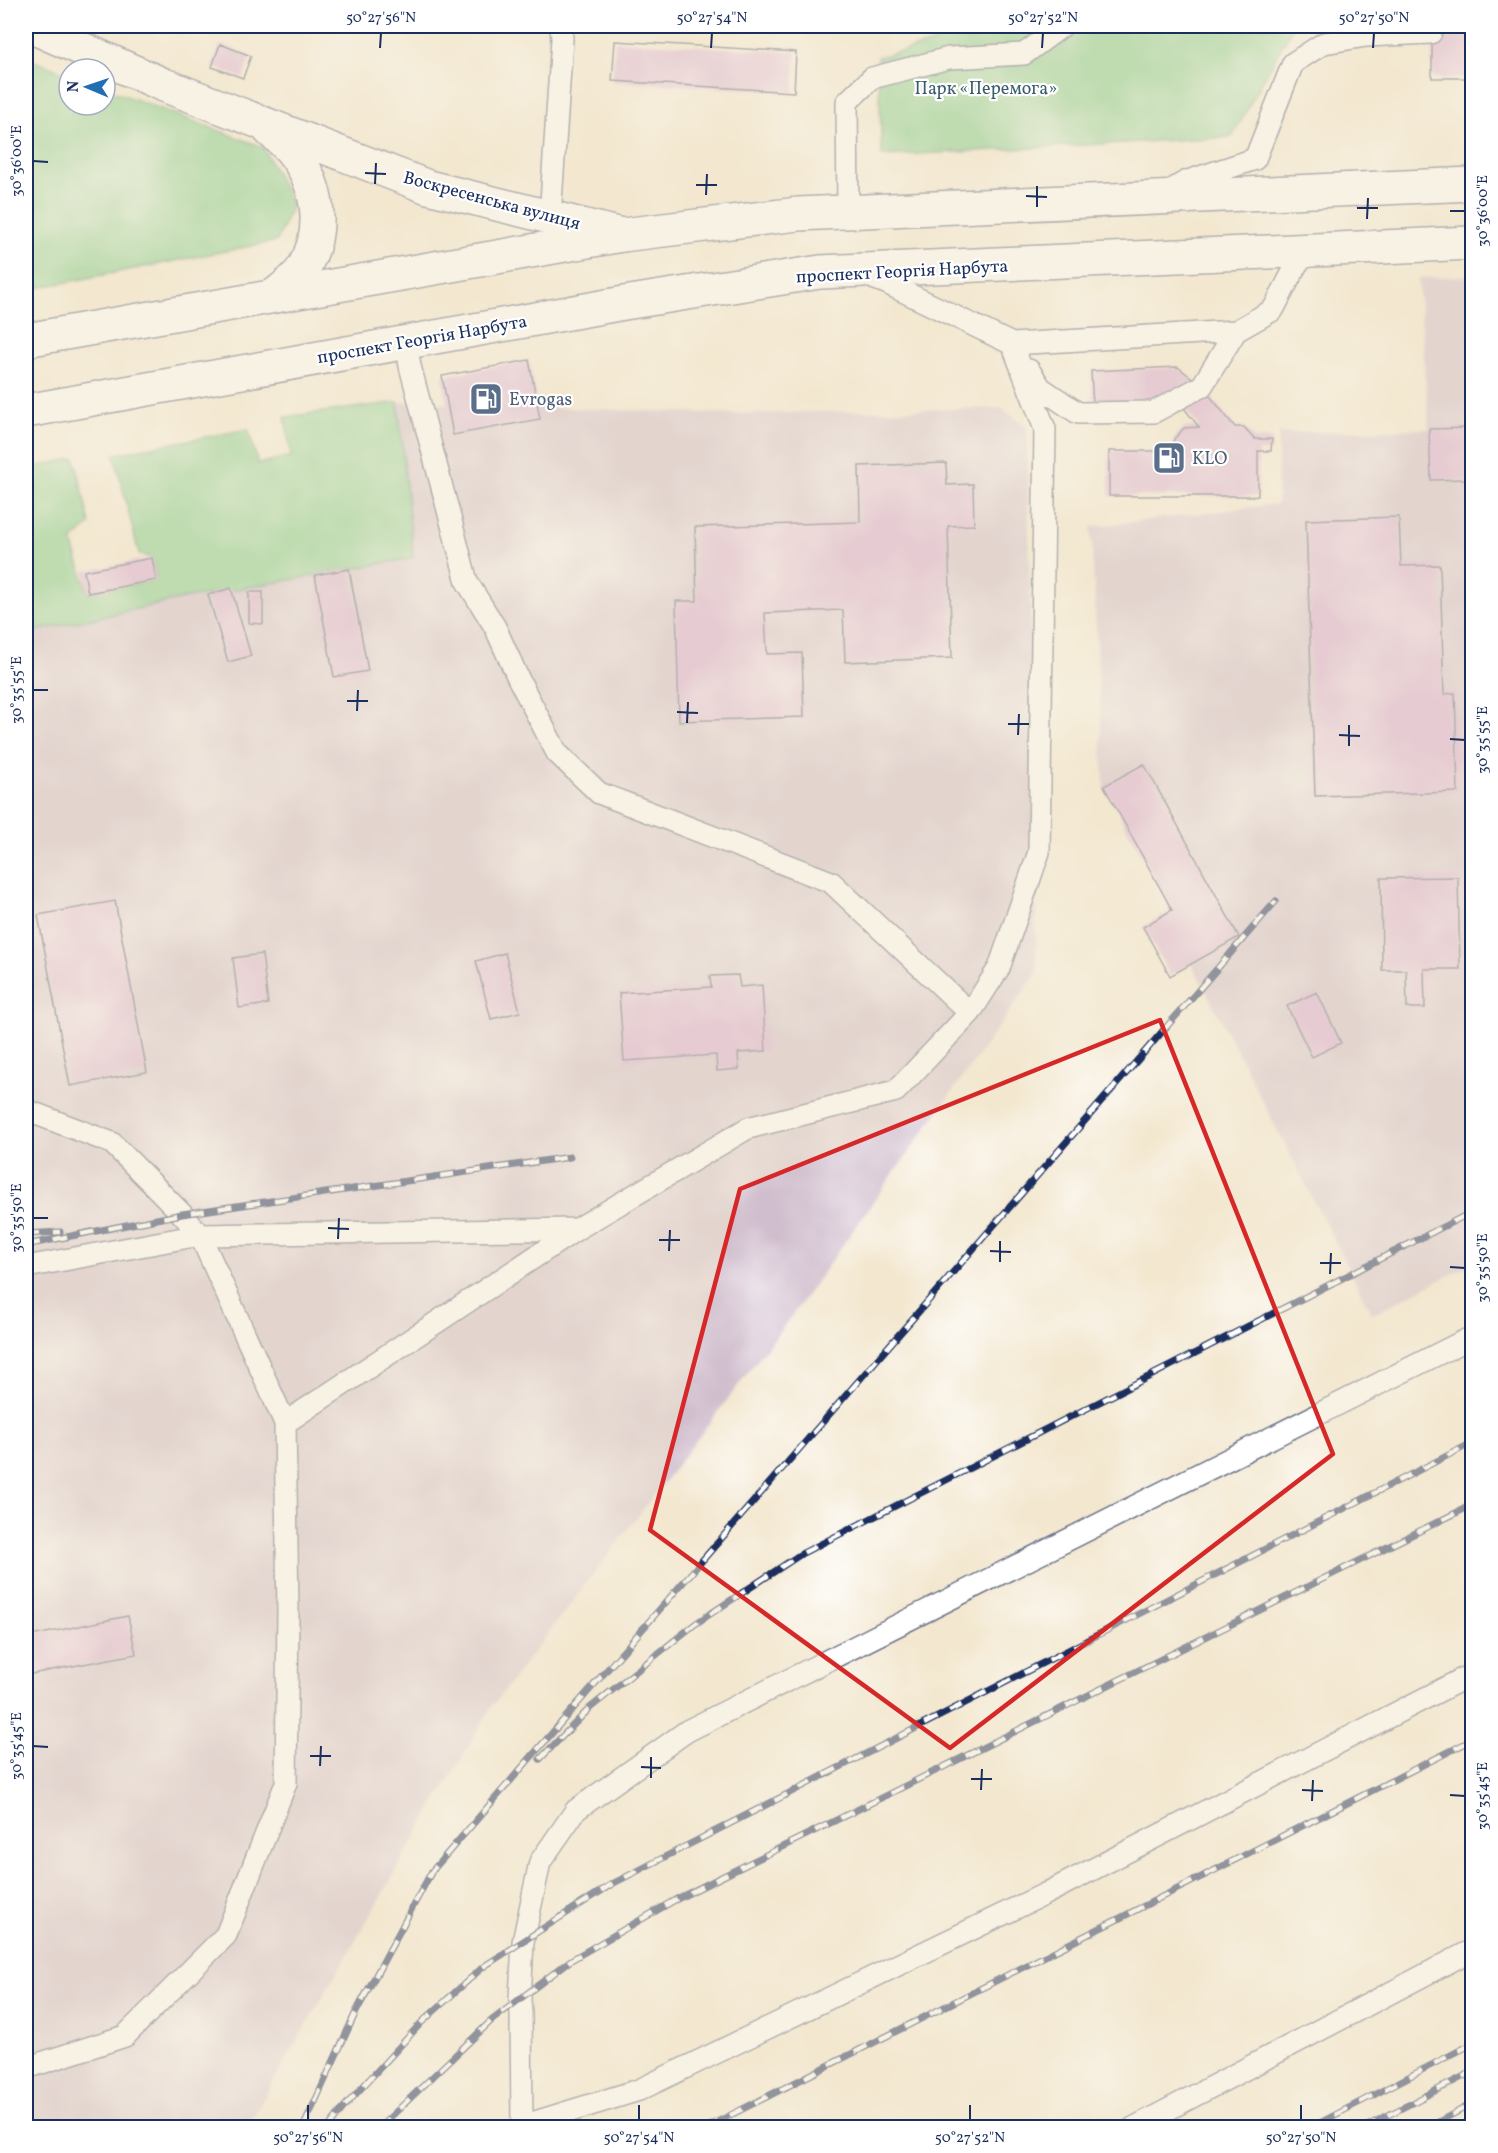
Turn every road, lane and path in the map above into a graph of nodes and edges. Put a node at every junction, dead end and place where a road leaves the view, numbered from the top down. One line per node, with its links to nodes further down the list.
1 (30, 26): 5 (main road, Воскресенська вулиця)
2 (561, 26): 9 (lane)
3 (1062, 26): 8 (lane)
4 (1431, 33): 7 (lane)
5 (263, 123): 9 (main road, Воскресенська вулиця); 14 (main road, Воскресенська вулиця)
6 (1473, 184): 7 (main road)
7 (1157, 198): 8 (main road)
8 (848, 211): 10 (main road)
9 (550, 217): 10 (main road, Воскресенська вулиця)
10 (622, 235): 14 (main road)
11 (1473, 243): 12 (main road, проспект Георгія Нарбута)
12 (1318, 250): 13 (main road, проспект Георгія Нарбута); 15 (lane)
13 (856, 272): 17 (main road, проспект Георгія Нарбута); 18 (lane)
14 (274, 296): 16 (main road)
15 (1236, 331): 18 (lane); 18 (lane)
16 (26, 340)
17 (406, 342): 19 (main road, проспект Георгія Нарбута); 20 (lane)
18 (1012, 344): 20 (lane)
19 (26, 411)
20 (970, 1013): 22 (lane)
21 (26, 1110): 23 (lane)
22 (578, 1229): 23 (lane); 26 (lane)
23 (200, 1235): 24 (lane); 26 (lane)
24 (26, 1267)
25 (1473, 1337): 30 (lane)
26 (285, 1422): 29 (lane)
27 (1473, 1674): 30 (lane)
28 (1473, 1950): 31 (lane)
29 (26, 2068)
30 (522, 2127)
31 (1133, 2127)

